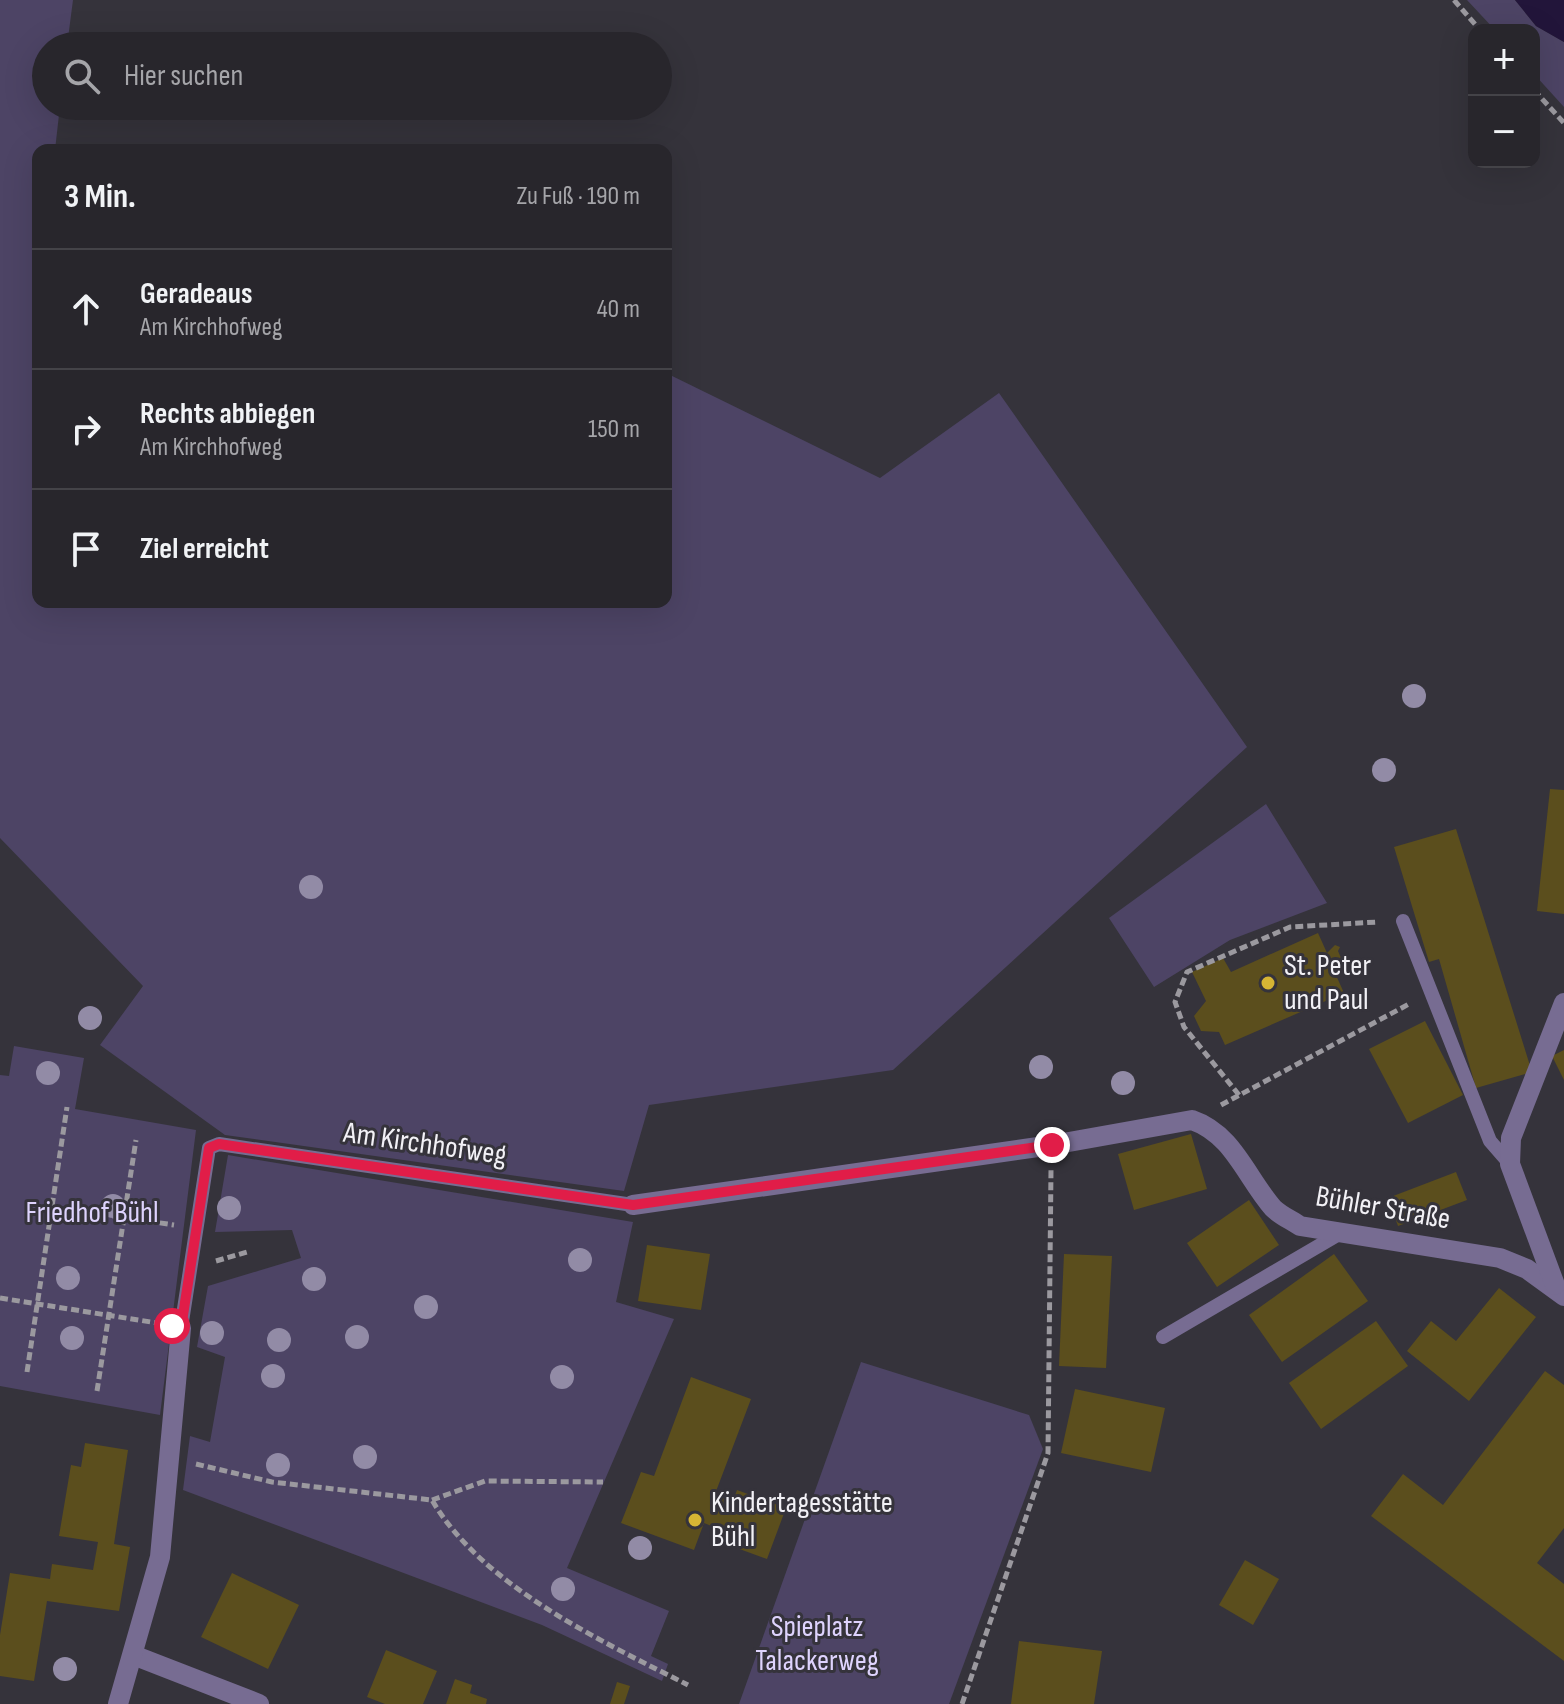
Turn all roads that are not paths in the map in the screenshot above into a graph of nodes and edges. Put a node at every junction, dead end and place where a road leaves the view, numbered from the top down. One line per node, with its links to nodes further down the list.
1 (1403, 921): 4 (lane, Bühler Straße)
2 (1564, 1003): 4 (street, Bühler Straße)
3 (1192, 1120): 5 (street, Am Kirchhofweg); 6 (street, Bühler Straße)
4 (1510, 1164): 7 (street, Bühler Straße)
5 (633, 1205): 8 (lane, Am Kirchhofweg)
6 (1339, 1234): 7 (street, Bühler Straße); 9 (lane)
7 (1559, 1290)
8 (181, 1328): 10 (street, Am Kirchhofweg)
9 (1163, 1337)
10 (133, 1655): 11 (street, Am Kirchhofweg); 12 (street)
11 (118, 1704)
12 (259, 1704)

